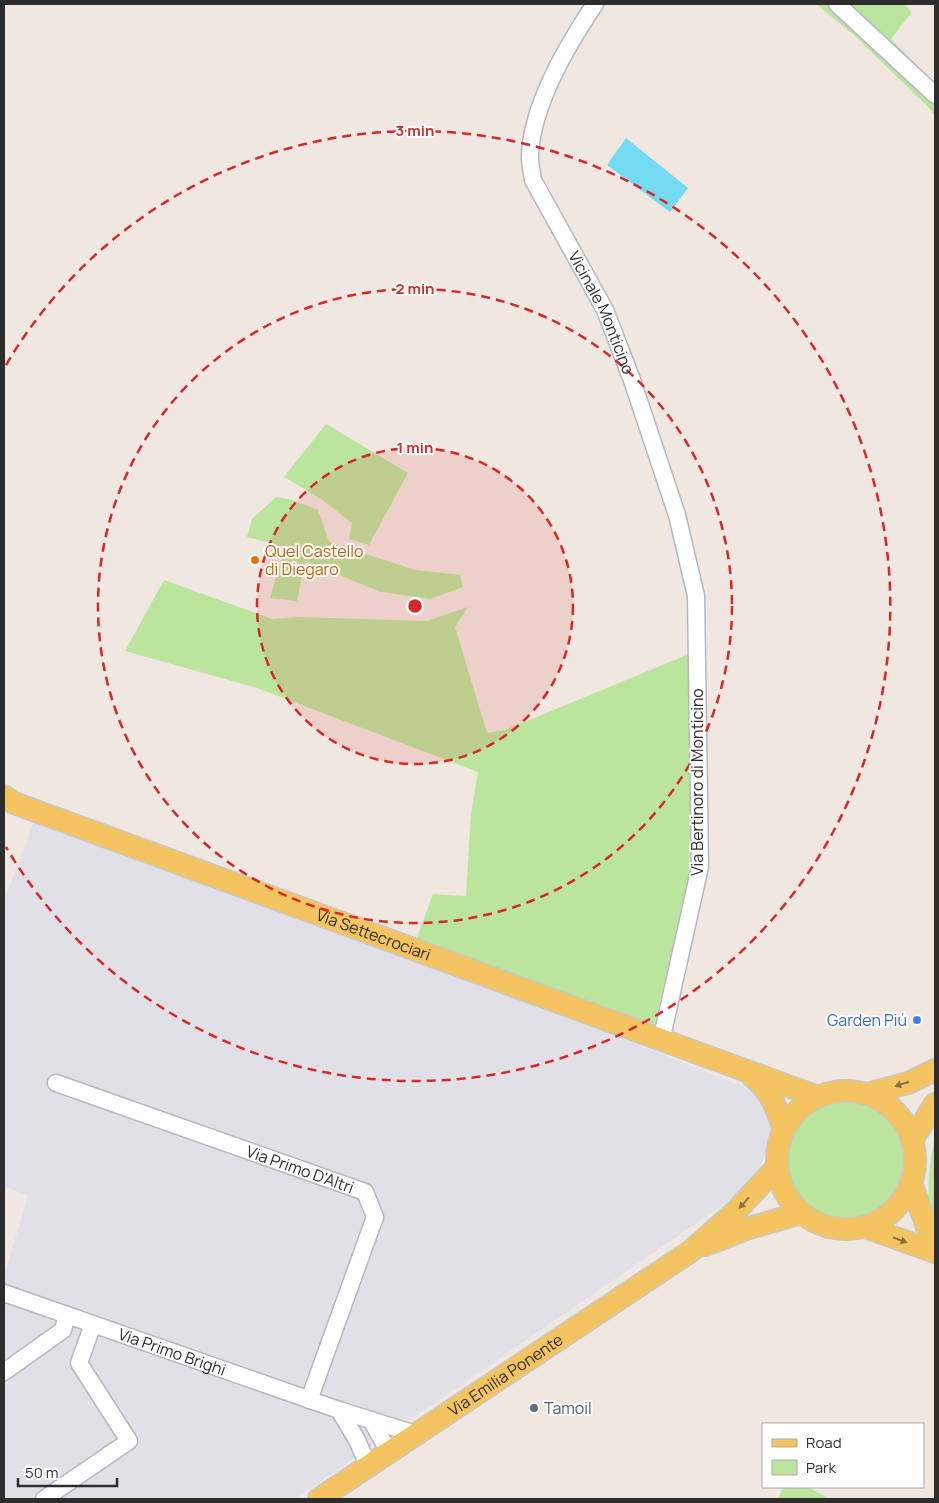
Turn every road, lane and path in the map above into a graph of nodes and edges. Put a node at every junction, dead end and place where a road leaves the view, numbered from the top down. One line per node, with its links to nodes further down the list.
1 (595, 4): 4 (street, Vicinale Monticino)
2 (837, 4): 3 (street)
3 (935, 95)
4 (697, 638): 6 (street, Via Bertinoro di Monticino)
5 (4, 796): 6 (main road, Via Settecrociari)
6 (661, 1041): 8 (main road, Via Settecrociari)
7 (935, 1070): 10 (main road, one-way to 10)
8 (746, 1071): 11 (main road, Via Settecrociari); 13 (main road, Via Settecrociari)
9 (56, 1082): 26 (street, Via Primo D'Altri)
10 (867, 1094): 11 (main road); 14 (main road)
11 (818, 1096): 13 (main road)
12 (935, 1104): 14 (main road)
13 (784, 1129): 15 (main road)
14 (912, 1140): 16 (main road)
15 (777, 1166): 17 (main road); 20 (main road, Via Emilia Ponente, one-way to 20)
16 (911, 1183): 18 (main road); 19 (main road)
17 (801, 1213): 18 (main road); 20 (main road, Via Emilia Ponente)
18 (865, 1227): 21 (main road, one-way to 21)
19 (935, 1240)
20 (691, 1251): 29 (main road, Via Emilia Ponente)
21 (935, 1252)
22 (4, 1293): 23 (street, Via Primo Brighi)
23 (68, 1315): 24 (street, Via Primo Brighi); 25 (street)
24 (93, 1324): 26 (street, Via Primo Brighi); 33 (street)
25 (4, 1372)
26 (309, 1400): 27 (street, Via Primo Brighi)
27 (339, 1410): 28 (street, Via Primo Brighi); 30 (street)
28 (371, 1420): 29 (street, Via Primo Brighi); 31 (street)
29 (416, 1434): 31 (main road, Via Emilia Ponente)
30 (357, 1440): 31 (street); 32 (street)
31 (389, 1452): 32 (main road, Via Emilia Ponente)
32 (368, 1466): 34 (main road, Via Emilia Ponente)
33 (44, 1499)
34 (319, 1499)

